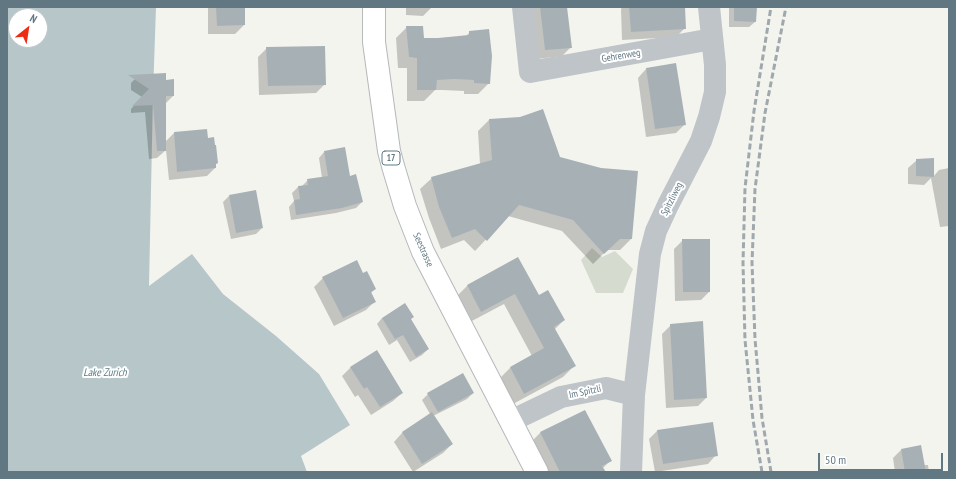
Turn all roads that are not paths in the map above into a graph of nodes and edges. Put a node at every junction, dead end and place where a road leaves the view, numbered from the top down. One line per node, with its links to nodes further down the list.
1 (374, 7): 6 (main road, Seestrasse / 17)
2 (523, 7): 4 (street, Gehrenweg)
3 (709, 7): 4 (street, Spitzliweg)
4 (712, 39): 5 (street, Spitzliweg)
5 (634, 395): 6 (street, Im Spitzli); 8 (street)
6 (511, 421): 7 (main road, Seestrasse / 17)
7 (537, 472)
8 (631, 472)

